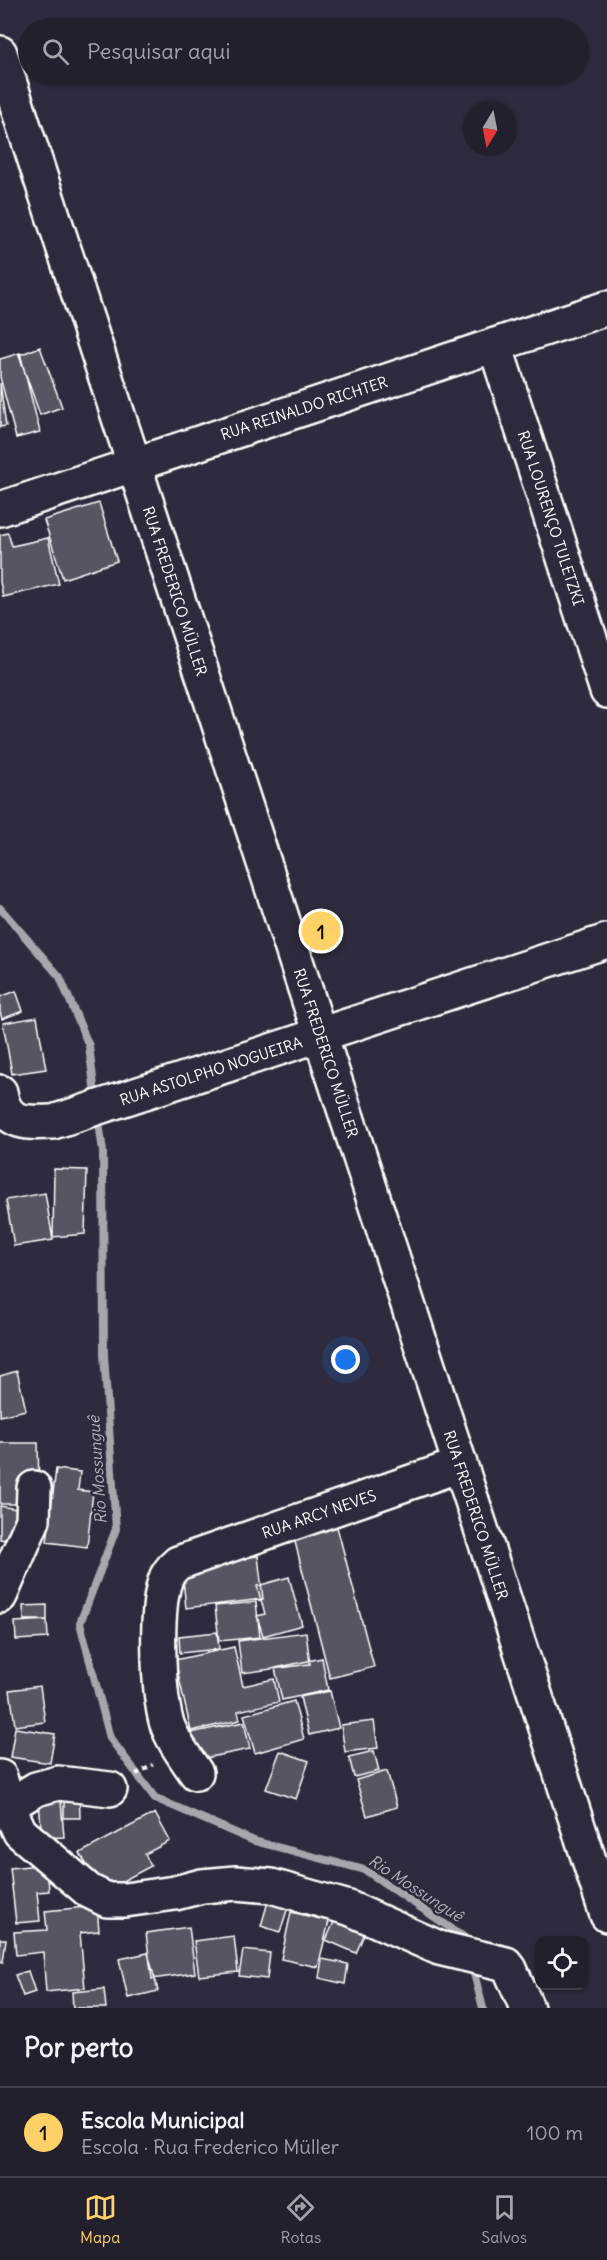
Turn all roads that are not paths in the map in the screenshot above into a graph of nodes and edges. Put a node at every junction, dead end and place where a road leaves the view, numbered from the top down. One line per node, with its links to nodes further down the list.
1 (0, 53): 2 (street, RUA FREDERICO MÜLLER)
2 (11, 123): 5 (street, RUA FREDERICO MÜLLER)
3 (607, 308): 4 (street, RUA REINALDO RICHTER)
4 (495, 345): 5 (street, RUA REINALDO RICHTER); 7 (street, RUA LOURENÇO TULETZKI)
5 (134, 465): 6 (street, RUA REINALDO RICHTER); 9 (street, RUA FREDERICO MÜLLER)
6 (0, 509)
7 (607, 691)
8 (607, 941): 9 (street, RUA ASTOLPHO NOGUEIRA)
9 (320, 1035): 10 (street, RUA ASTOLPHO NOGUEIRA); 11 (street, RUA FREDERICO MÜLLER)
10 (0, 1092)
11 (460, 1466): 14 (street, RUA ARCY NEVES); 17 (street, RUA FREDERICO MÜLLER)
12 (34, 1488): 13 (street)
13 (0, 1596)
14 (188, 1761)
15 (110, 1789): 16 (street)
16 (4, 1791): 18 (street)
17 (607, 1915)
18 (527, 2008)

